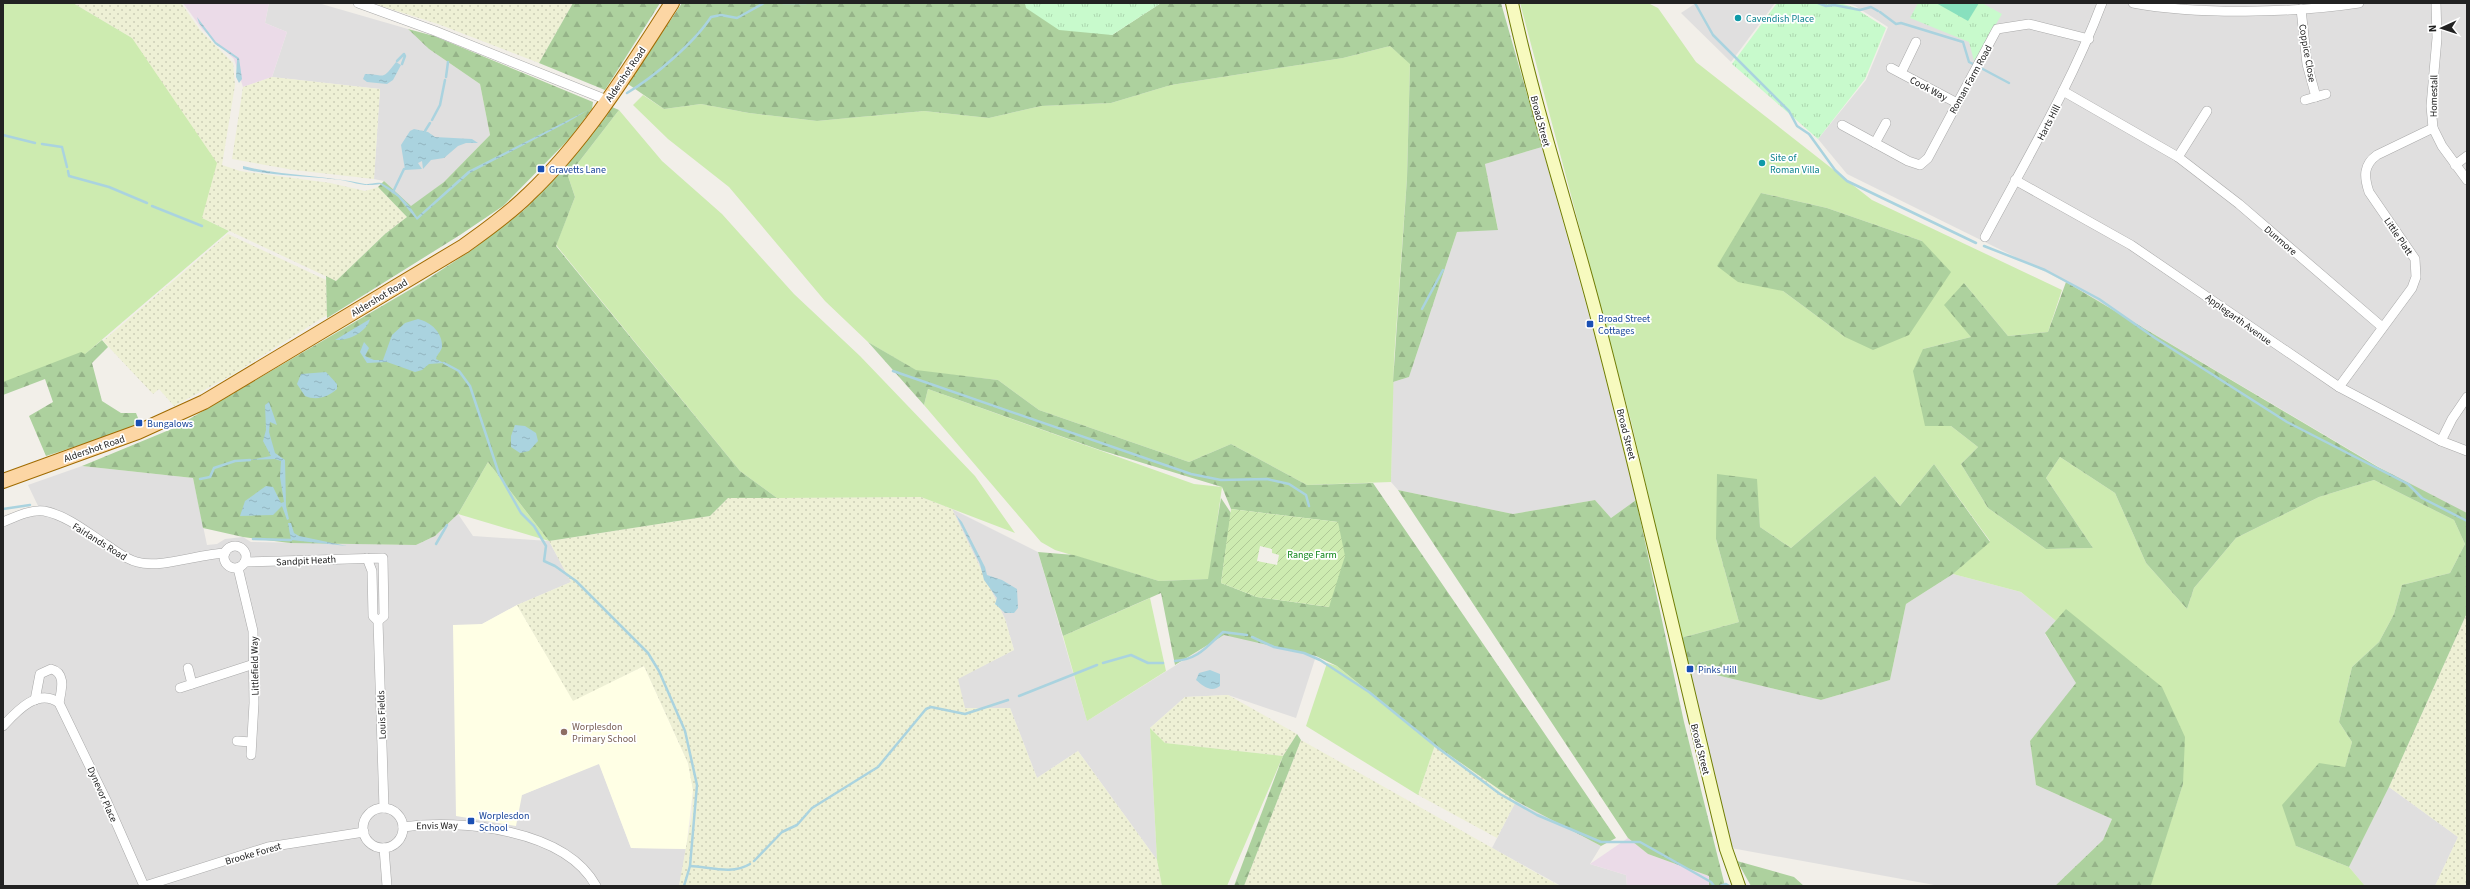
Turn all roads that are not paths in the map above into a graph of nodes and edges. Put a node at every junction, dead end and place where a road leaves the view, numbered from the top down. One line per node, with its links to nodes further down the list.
1 (358, 3): 16 (street)
2 (672, 3): 16 (main road, Aldershot Road)
3 (1512, 3): 58 (street, Broad Street)
4 (2102, 3): 9 (street, Harts Hill)
5 (2133, 3): 8 (street)
6 (2356, 3): 8 (street)
7 (2436, 3): 22 (street, Homestall)
8 (2300, 9): 15 (street, Coppice Close)
9 (2088, 39): 13 (street, Harts Hill); 18 (street, Roman Farm Road)
10 (1916, 42): 12 (street, Cook Way)
11 (1891, 68): 12 (street, Cook Way)
12 (1901, 73): 18 (street, Cook Way)
13 (2063, 91): 25 (street, Dunmore); 27 (street, Harts Hill)
14 (2326, 94): 15 (street, Coppice Close)
15 (2316, 97): 17 (street, Coppice Close)
16 (607, 100): 35 (main road, Aldershot Road)
17 (2305, 100)
18 (1957, 103): 23 (street, Roman Farm Road)
19 (2208, 109): 25 (street)
20 (1886, 123): 23 (street)
21 (1842, 125): 23 (street, Roman Farm Road)
22 (2433, 128): 26 (street, Homestall); 30 (street, Little Platt)
23 (1875, 142)
24 (2467, 156): 26 (street)
25 (2178, 158): 30 (street, Dunmore)
26 (2455, 165): 28 (street, Homestall)
27 (2015, 180): 29 (street, Harts Hill); 31 (street, Applegarth Avenue)
28 (2467, 180)
29 (1985, 237)
30 (2382, 326): 31 (street, Little Platt)
31 (2339, 387): 33 (street, Applegarth Avenue)
32 (2467, 397): 33 (street)
33 (2441, 441): 34 (street, Applegarth Avenue)
34 (2467, 451)
35 (3, 481)
36 (3, 522): 37 (street, Fairlands Road)
37 (225, 553): 39 (street); 39 (street, Fairlands Road)
38 (367, 558): 39 (street, Sandpit Heath); 40 (street, Louis Fields); 40 (street, Louis Fields)
39 (241, 565): 41 (street, Littlefield Way)
40 (378, 621): 51 (street, Louis Fields)
41 (254, 664): 43 (street); 49 (street, Littlefield Way)
42 (188, 668): 43 (street)
43 (192, 684): 44 (street)
44 (180, 688)
45 (35, 700): 46 (street); 46 (street); 47 (street)
46 (59, 703): 55 (street, Dynevor Place)
47 (3, 726)
48 (237, 741): 49 (street)
49 (251, 742): 50 (street, Littlefield Way)
50 (251, 754)
51 (384, 808): 52 (street); 53 (street)
52 (403, 827): 54 (street); 57 (street, Envis Way)
53 (364, 832): 54 (street); 55 (street, Brooke Forest)
54 (384, 848): 56 (street)
55 (144, 886)
56 (386, 886)
57 (596, 886)
58 (1739, 886)

